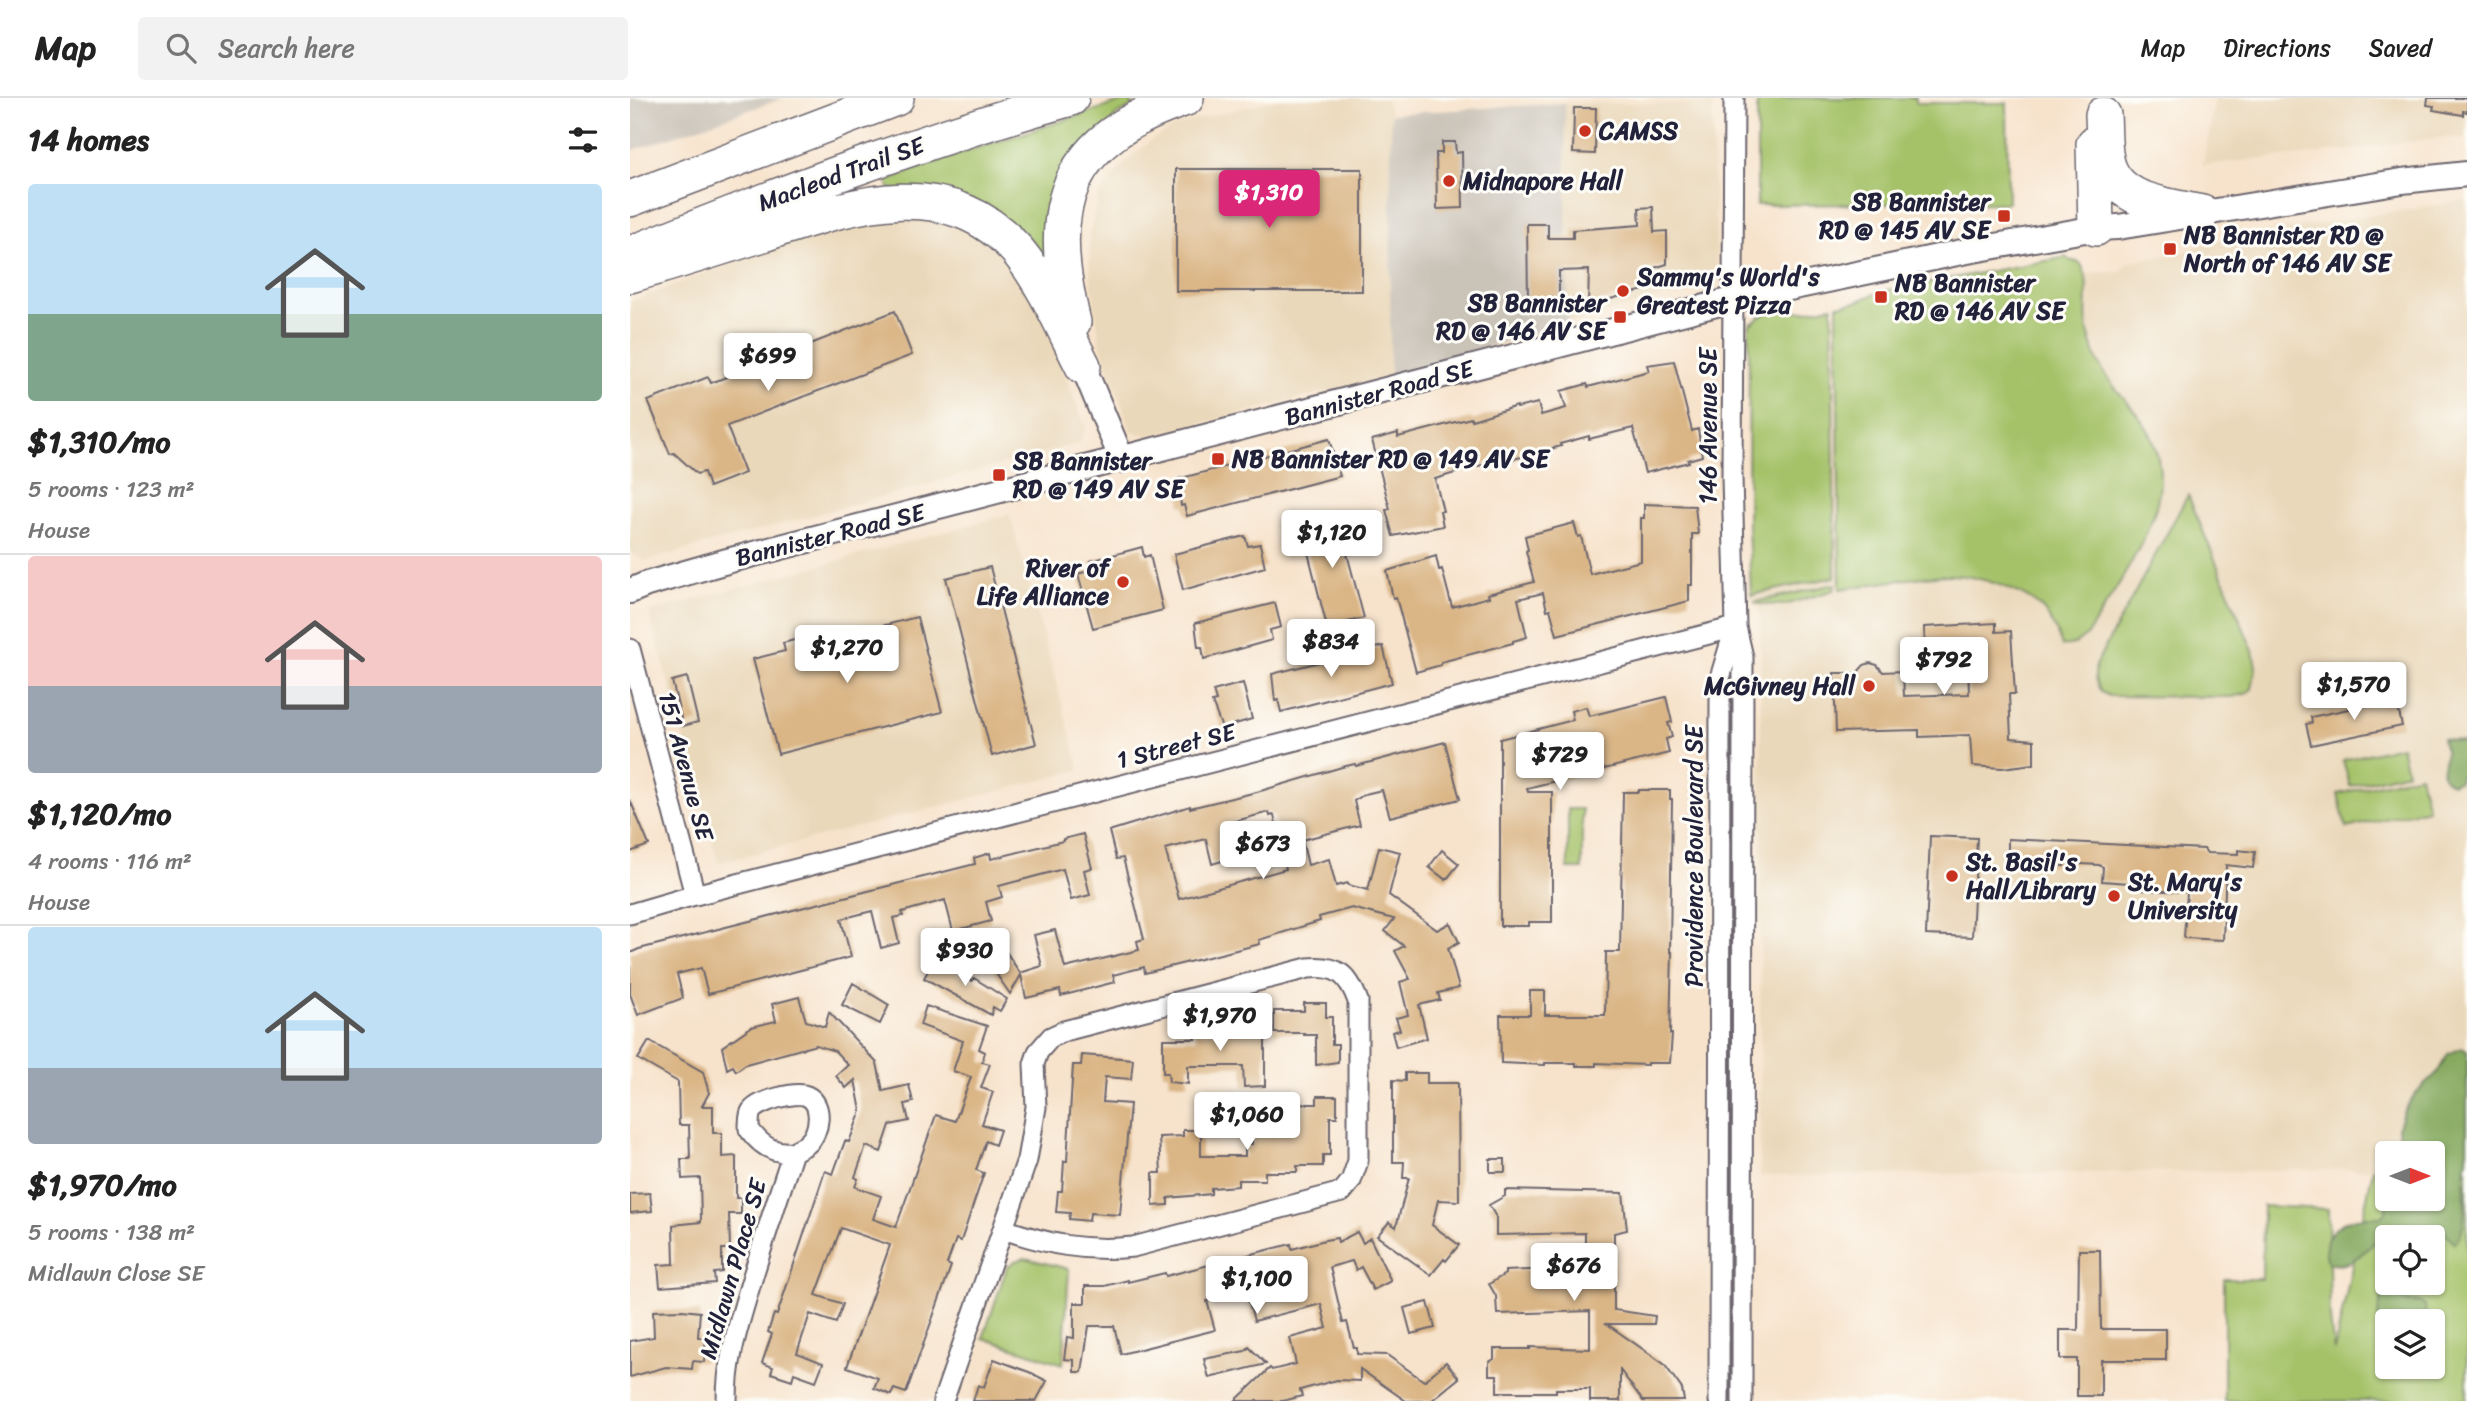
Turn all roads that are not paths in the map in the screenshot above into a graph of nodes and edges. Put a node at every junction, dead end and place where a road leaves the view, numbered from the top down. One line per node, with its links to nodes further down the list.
1 (896, 98): 8 (highway, Macleod Trail SE)
2 (1186, 98): 15 (highway)
3 (1734, 98): 14 (street, 146 Avenue SE)
4 (1063, 100): 12 (highway, Macleod Trail SE)
5 (2103, 106): 10 (highway); 11 (highway)
6 (2467, 174): 10 (street, Bannister Road SE)
7 (630, 182): 8 (highway)
8 (671, 183): 9 (highway, Macleod Trail SE)
9 (630, 199)
10 (2202, 213): 11 (street, Bannister Road SE)
11 (2096, 228): 14 (street, Bannister Road SE)
12 (630, 254)
13 (630, 275): 15 (highway)
14 (1732, 300): 16 (street, Bannister Road SE); 18 (street, 146 Avenue SE)
15 (1083, 366): 16 (street)
16 (1122, 460): 17 (street, Bannister Road SE)
17 (630, 591)
18 (1736, 627): 20 (street, 1 Street SE); 26 (street, Providence Boulevard SE); 27 (street, Providence Boulevard SE)
19 (630, 649): 20 (street, 151 Avenue SE)
20 (695, 895): 21 (street, 1 Street SE)
21 (630, 914)
22 (793, 1152): 24 (street, Midlawn Place SE)
23 (1003, 1229): 23 (street); 25 (street)
24 (727, 1401)
25 (943, 1401)
26 (1719, 1401)
27 (1742, 1401)

